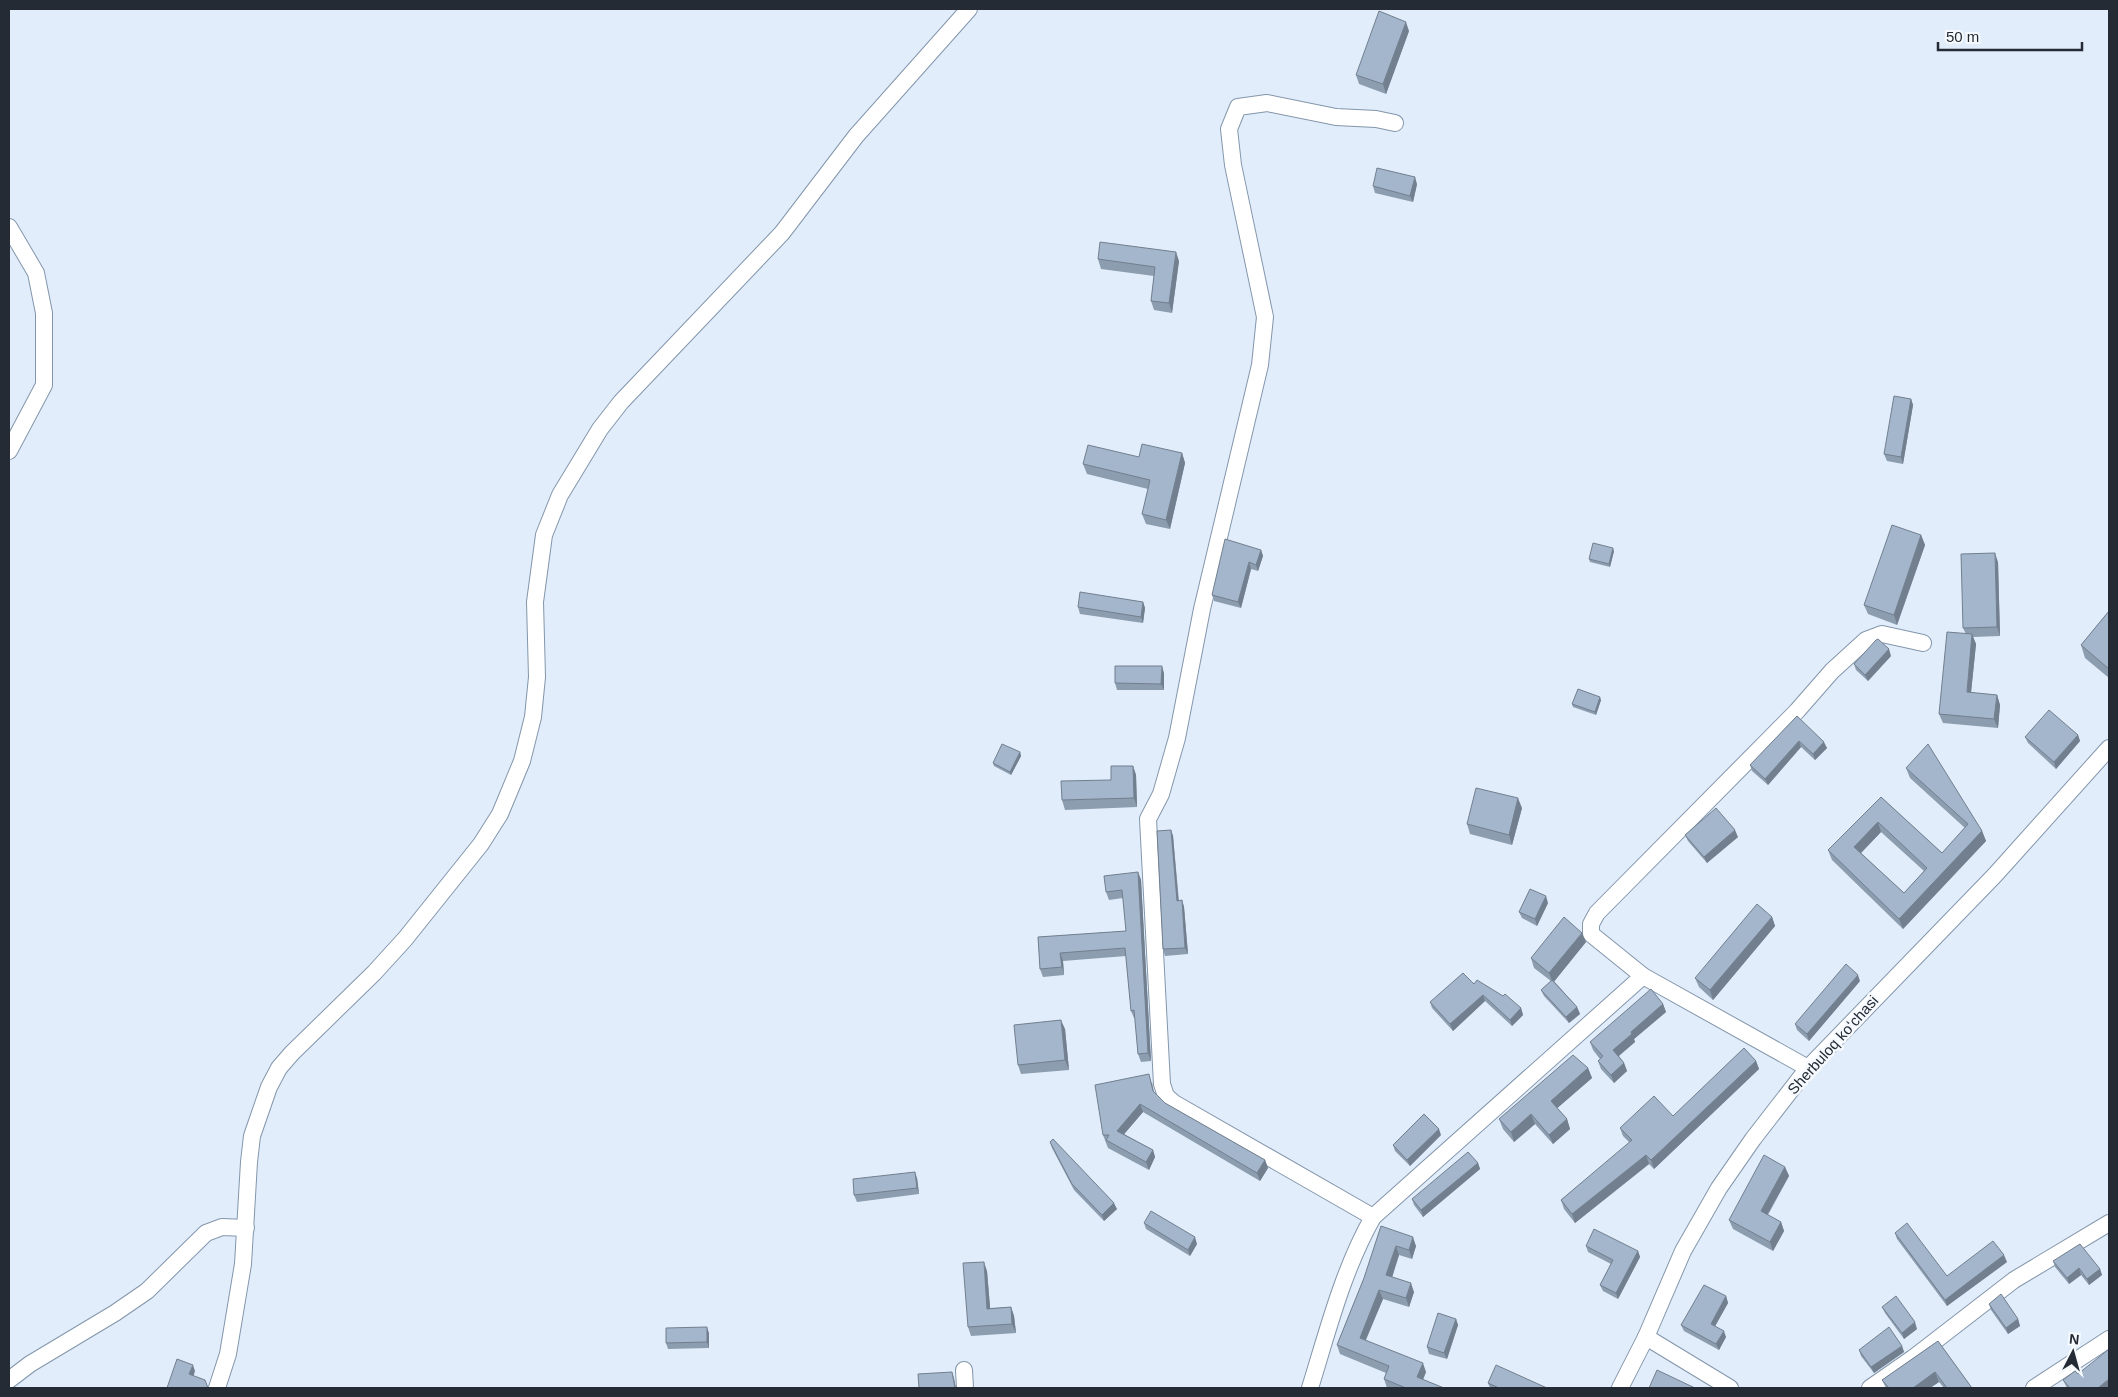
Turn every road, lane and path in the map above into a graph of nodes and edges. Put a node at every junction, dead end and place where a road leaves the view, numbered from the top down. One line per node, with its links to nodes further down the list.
1 (968, 9): 11 (street)
2 (1395, 123): 9 (street)
3 (9, 227): 4 (street)
4 (9, 450)
5 (1923, 642): 7 (street)
6 (2109, 748): 8 (street, Sherbuloq koʻchasi)
7 (1643, 976): 8 (street); 9 (street)
8 (1808, 1068): 12 (street, Sherbuloq koʻchasi)
9 (1373, 1217): 18 (street)
10 (2109, 1223): 21 (street)
11 (246, 1228): 15 (street); 16 (street)
12 (1646, 1337): 19 (street, Sherbuloq koʻchasi); 20 (street)
13 (2109, 1339): 22 (street)
14 (964, 1370): 17 (street)
15 (9, 1380)
16 (217, 1388)
17 (965, 1388)
18 (1310, 1388)
19 (1620, 1388)
20 (1730, 1388)
21 (1870, 1388)
22 (2034, 1388)

